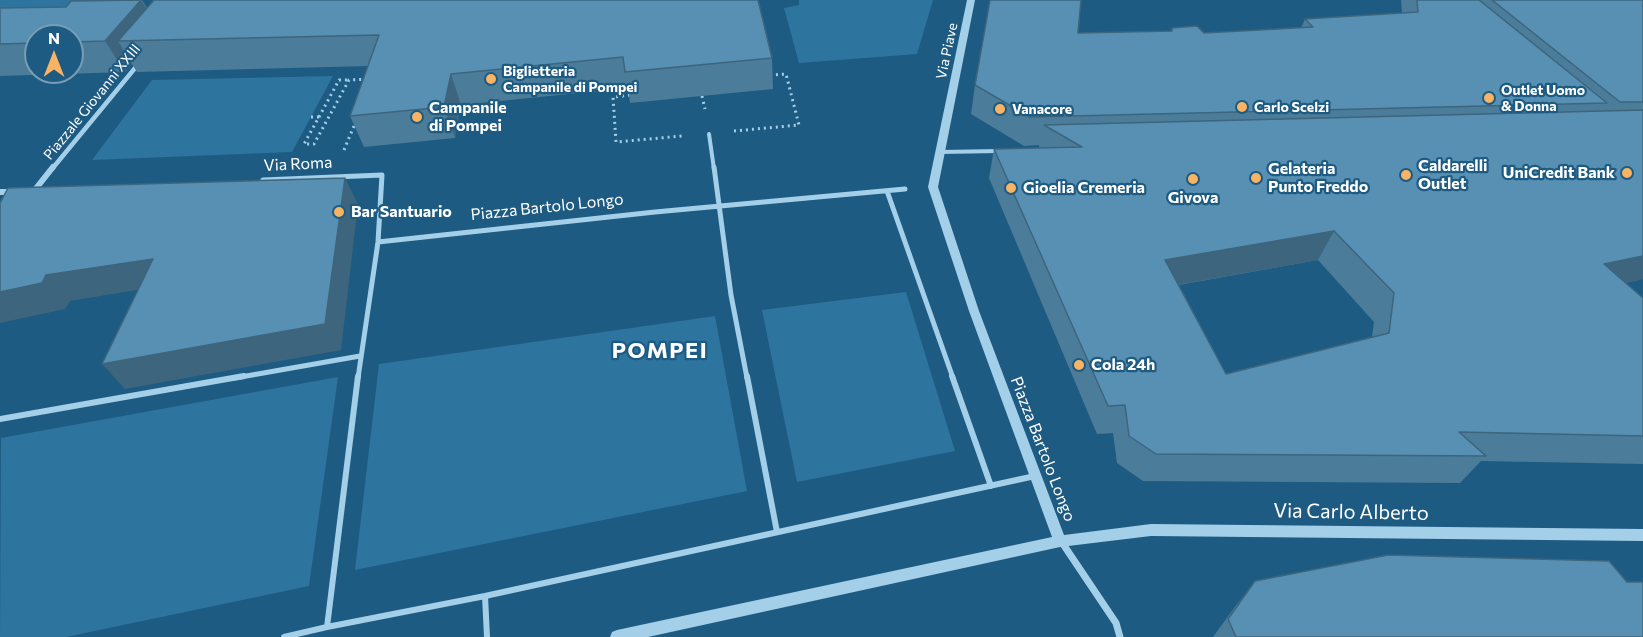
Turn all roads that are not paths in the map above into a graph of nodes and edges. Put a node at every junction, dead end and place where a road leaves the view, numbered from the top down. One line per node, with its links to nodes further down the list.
1 (972, 0): 3 (street, Via Piave)
2 (146, 56): 12 (street, Piazzale Giovanni XXIII)
3 (949, 108): 6 (street, Piazza Bartolo Longo)
4 (709, 134): 13 (street)
5 (1006, 151): 6 (street)
6 (939, 152): 17 (street, Piazza Bartolo Longo)
7 (254, 181): 14 (street, Via Roma)
8 (904, 189): 10 (street, Piazza Bartolo Longo)
9 (46, 191): 12 (street)
10 (887, 191): 13 (street, Piazza Bartolo Longo); 18 (street)
11 (0, 192): 12 (street)
12 (32, 196)
13 (720, 206): 14 (street, Piazza Bartolo Longo); 19 (street)
14 (378, 242): 15 (street)
15 (360, 356): 16 (street); 23 (street)
16 (0, 419)
17 (1036, 476): 18 (street); 21 (street, Piazza Bartolo Longo)
18 (991, 486): 19 (street)
19 (777, 531): 22 (street)
20 (1643, 535): 21 (street, Via Carlo Alberto)
21 (1060, 541): 26 (street, Piazza Bartolo Longo); 27 (street)
22 (485, 596): 23 (street); 25 (street)
23 (327, 627): 24 (street)
24 (284, 637)
25 (487, 637)
26 (617, 637)
27 (1120, 637)

